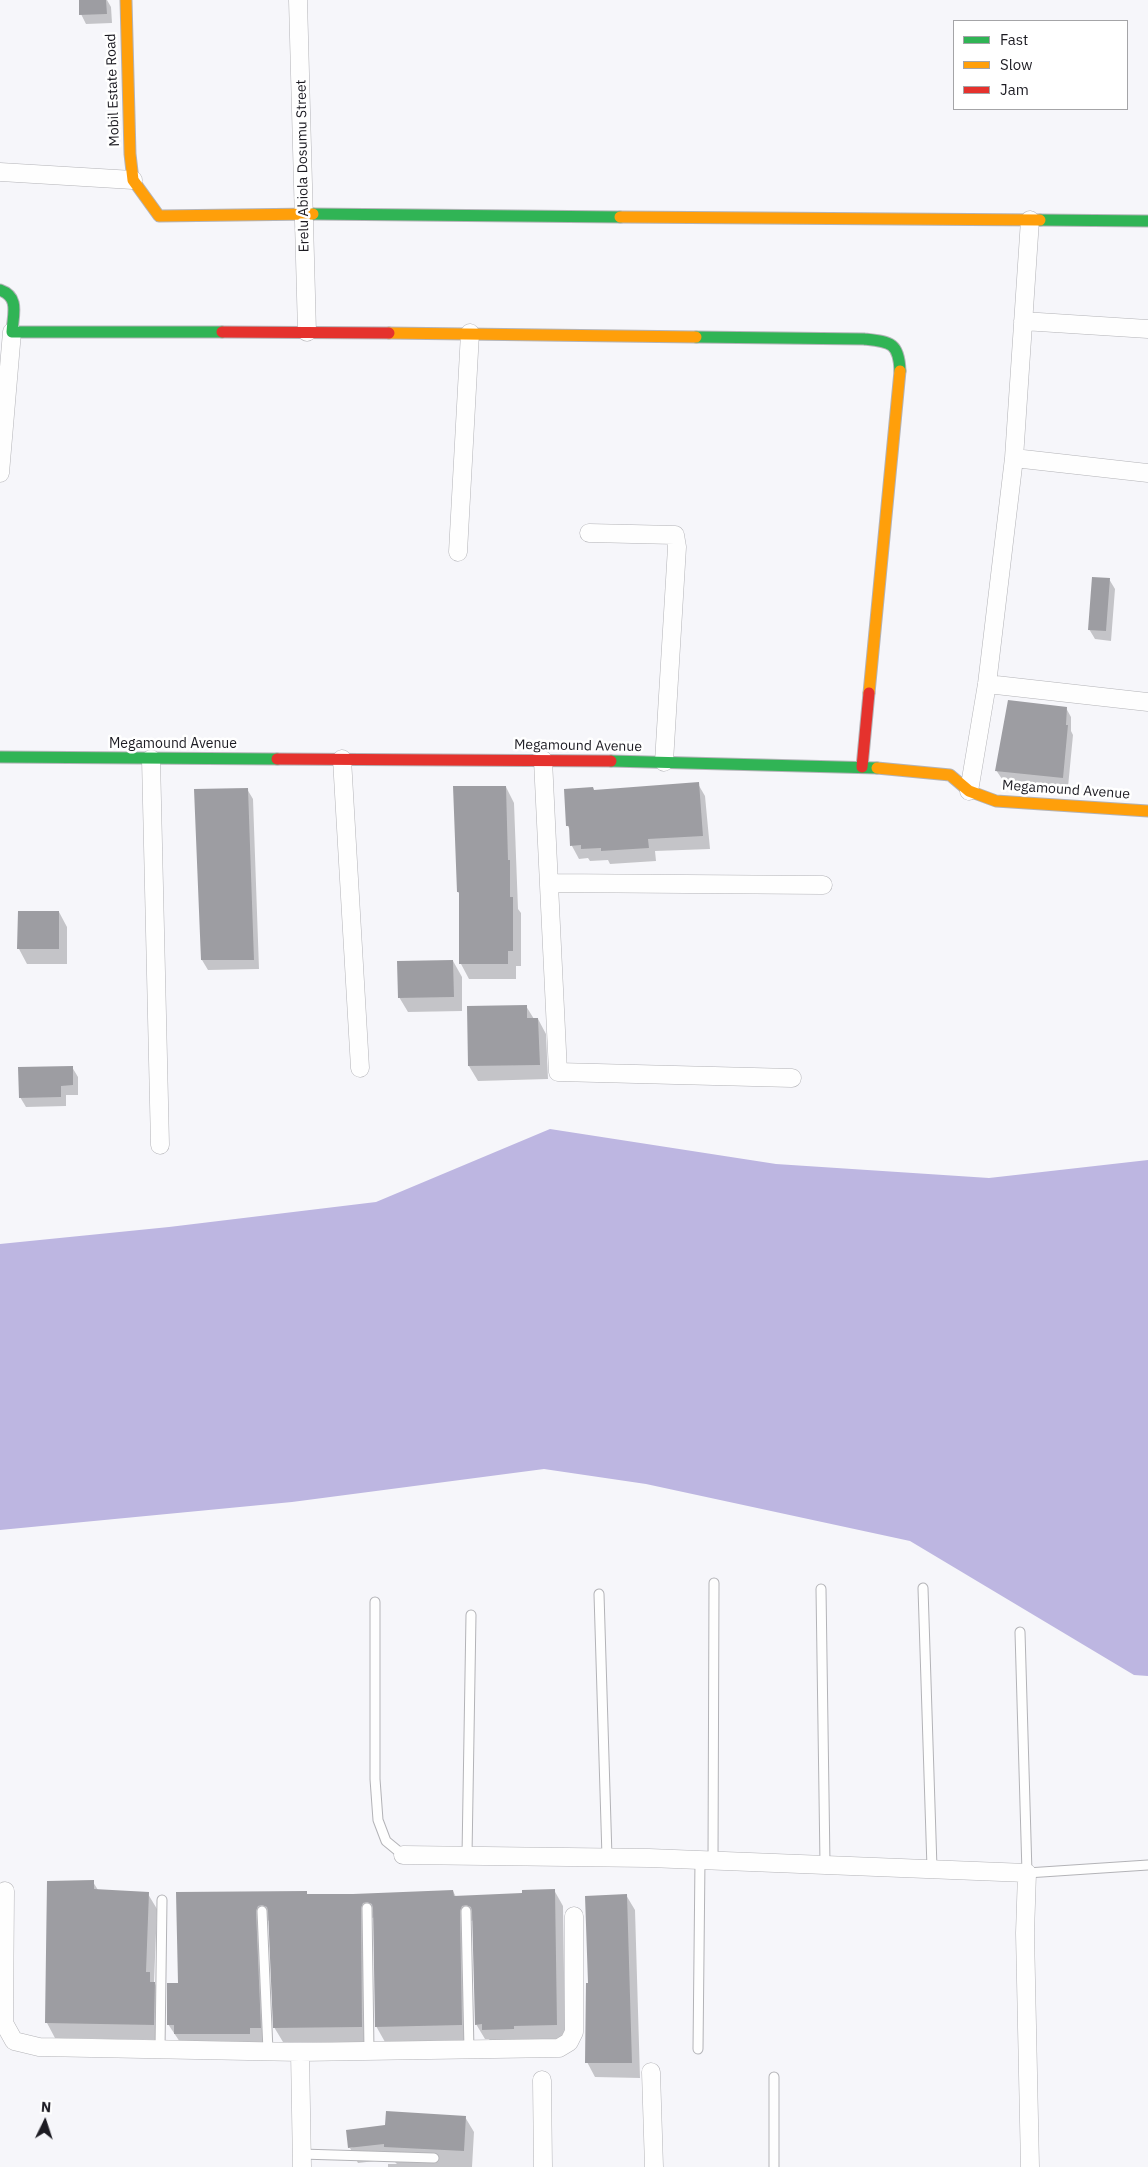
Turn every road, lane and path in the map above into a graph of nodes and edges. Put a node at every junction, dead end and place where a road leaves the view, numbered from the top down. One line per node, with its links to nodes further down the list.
1 (126, 0): 4 (street, Mobil Estate Road)
2 (298, 0): 5 (street, Erelu Abiola Dosumu Street)
3 (0, 172): 4 (street)
4 (133, 180): 5 (street)
5 (304, 214): 6 (street); 12 (street, Erelu Abiola Dosumu Street)
6 (1030, 220): 7 (street); 9 (street)
7 (1148, 221)
8 (0, 290): 11 (street)
9 (1023, 321): 10 (street); 14 (street)
10 (1148, 329)
11 (12, 332): 12 (street); 15 (street)
12 (307, 332): 13 (street)
13 (470, 333): 18 (street); 26 (street)
14 (1014, 458): 16 (street); 19 (street)
15 (0, 473)
16 (1148, 473)
17 (589, 533): 25 (street)
18 (458, 552)
19 (987, 684): 20 (street); 27 (street)
20 (1148, 702)
21 (0, 757): 22 (street, Megamound Avenue)
22 (151, 759): 23 (street, Megamound Avenue); 33 (street)
23 (342, 759): 24 (street, Megamound Avenue); 31 (street)
24 (543, 760): 25 (street, Megamound Avenue); 29 (street)
25 (664, 762): 26 (street, Megamound Avenue)
26 (862, 767): 27 (street, Megamound Avenue)
27 (969, 791): 28 (street, Megamound Avenue)
28 (1148, 811)
29 (549, 883): 30 (street); 32 (street)
30 (823, 885)
31 (360, 1068)
32 (792, 1078)
33 (160, 1145)
34 (714, 1583): 44 (lane)
35 (924, 1588): 47 (lane)
36 (821, 1589): 45 (lane)
37 (599, 1594): 43 (lane)
38 (375, 1602): 41 (lane)
39 (471, 1615): 42 (lane)
40 (1020, 1632): 48 (lane)
41 (403, 1855): 42 (street)
42 (467, 1855): 43 (street)
43 (607, 1857): 44 (street)
44 (707, 1860): 45 (street); 56 (lane)
45 (825, 1864): 47 (street)
46 (1148, 1865): 48 (lane)
47 (932, 1868): 48 (street)
48 (1027, 1872): 69 (street)
49 (5, 1891): 55 (street)
50 (162, 1900): 55 (lane)
51 (367, 1908): 59 (lane)
52 (262, 1911): 58 (lane)
53 (466, 1911): 57 (lane)
54 (574, 1916): 57 (street)
55 (160, 2049): 58 (street)
56 (698, 2049)
57 (469, 2050): 59 (street)
58 (268, 2051): 60 (street)
59 (369, 2051): 60 (street)
60 (300, 2052): 65 (street)
61 (651, 2072): 67 (street)
62 (774, 2077): 68 (lane)
63 (542, 2080): 66 (street)
64 (434, 2158): 65 (lane)
65 (302, 2160)
66 (543, 2167)
67 (654, 2167)
68 (774, 2167)
69 (1030, 2167)

